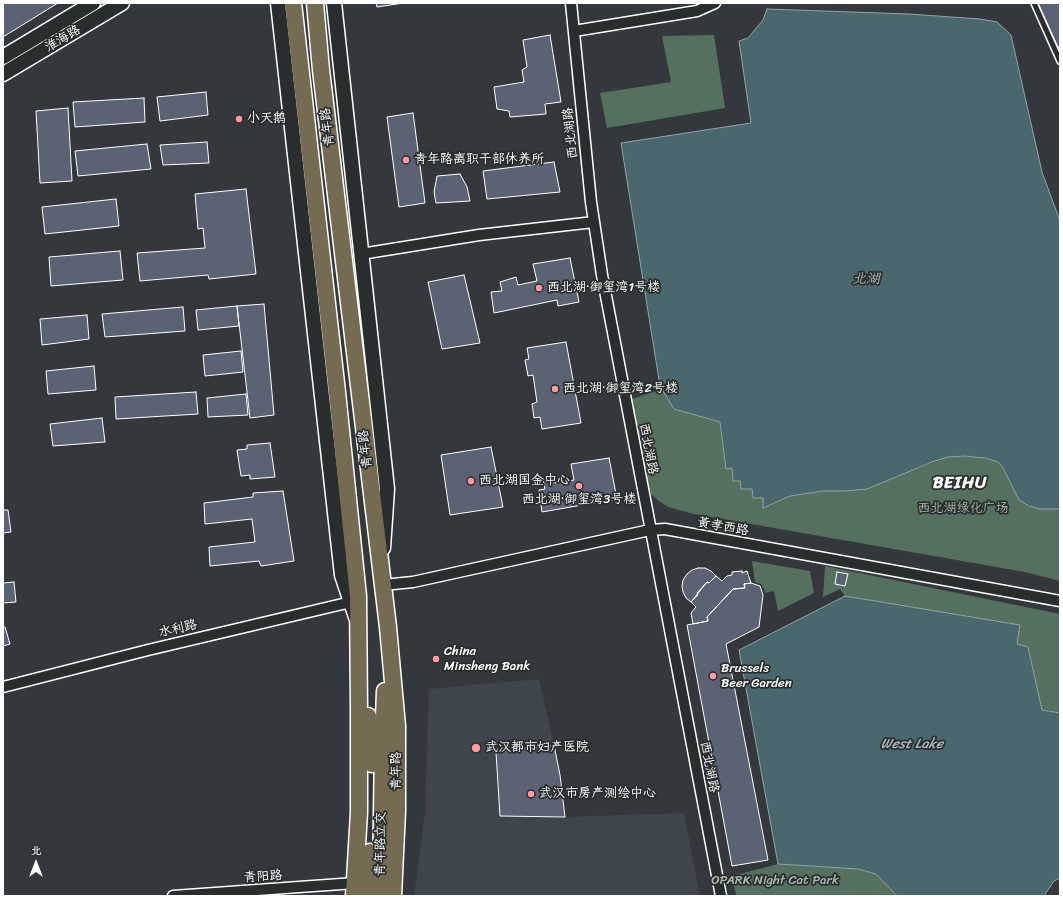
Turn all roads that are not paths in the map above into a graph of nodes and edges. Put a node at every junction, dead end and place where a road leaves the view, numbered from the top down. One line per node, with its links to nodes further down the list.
1 (93, 3): 13 (main road, 淮海路)
2 (122, 3): 15 (main road, 淮海路)
3 (278, 3): 20 (main road)
4 (282, 3): 12 (main road)
5 (293, 3): 12 (main road, 青年路)
6 (315, 3): 19 (main road, 青年路)
7 (334, 3): 17 (main road)
8 (571, 3): 11 (street, 西北湖路)
9 (714, 3): 11 (street)
10 (1034, 3): 14 (lane)
11 (574, 31): 16 (street, 西北湖路)
12 (298, 48): 20 (main road, 青年路)
13 (3, 58)
14 (1060, 61)
15 (3, 74)
16 (594, 222): 17 (street); 18 (street, 西北湖路)
17 (361, 254): 19 (main road)
18 (650, 530): 19 (street, 黄孝西路); 21 (street, 黄孝西路); 31 (street, 西北湖路)
19 (382, 580): 22 (main road, 青年路)
20 (354, 599): 23 (main road, 青年路); 24 (street, 水利路)
21 (1060, 601)
22 (388, 627): 25 (main road); 30 (main road, 青年路)
23 (359, 633): 25 (main road); 26 (main road, 青年路)
24 (3, 687)
25 (377, 745): 28 (main road, 青年路立交); 29 (main road, 青年路立交)
26 (354, 890): 27 (street, 青阳路)
27 (173, 896)
28 (368, 896)
29 (379, 896)
30 (393, 896)
31 (721, 896)

